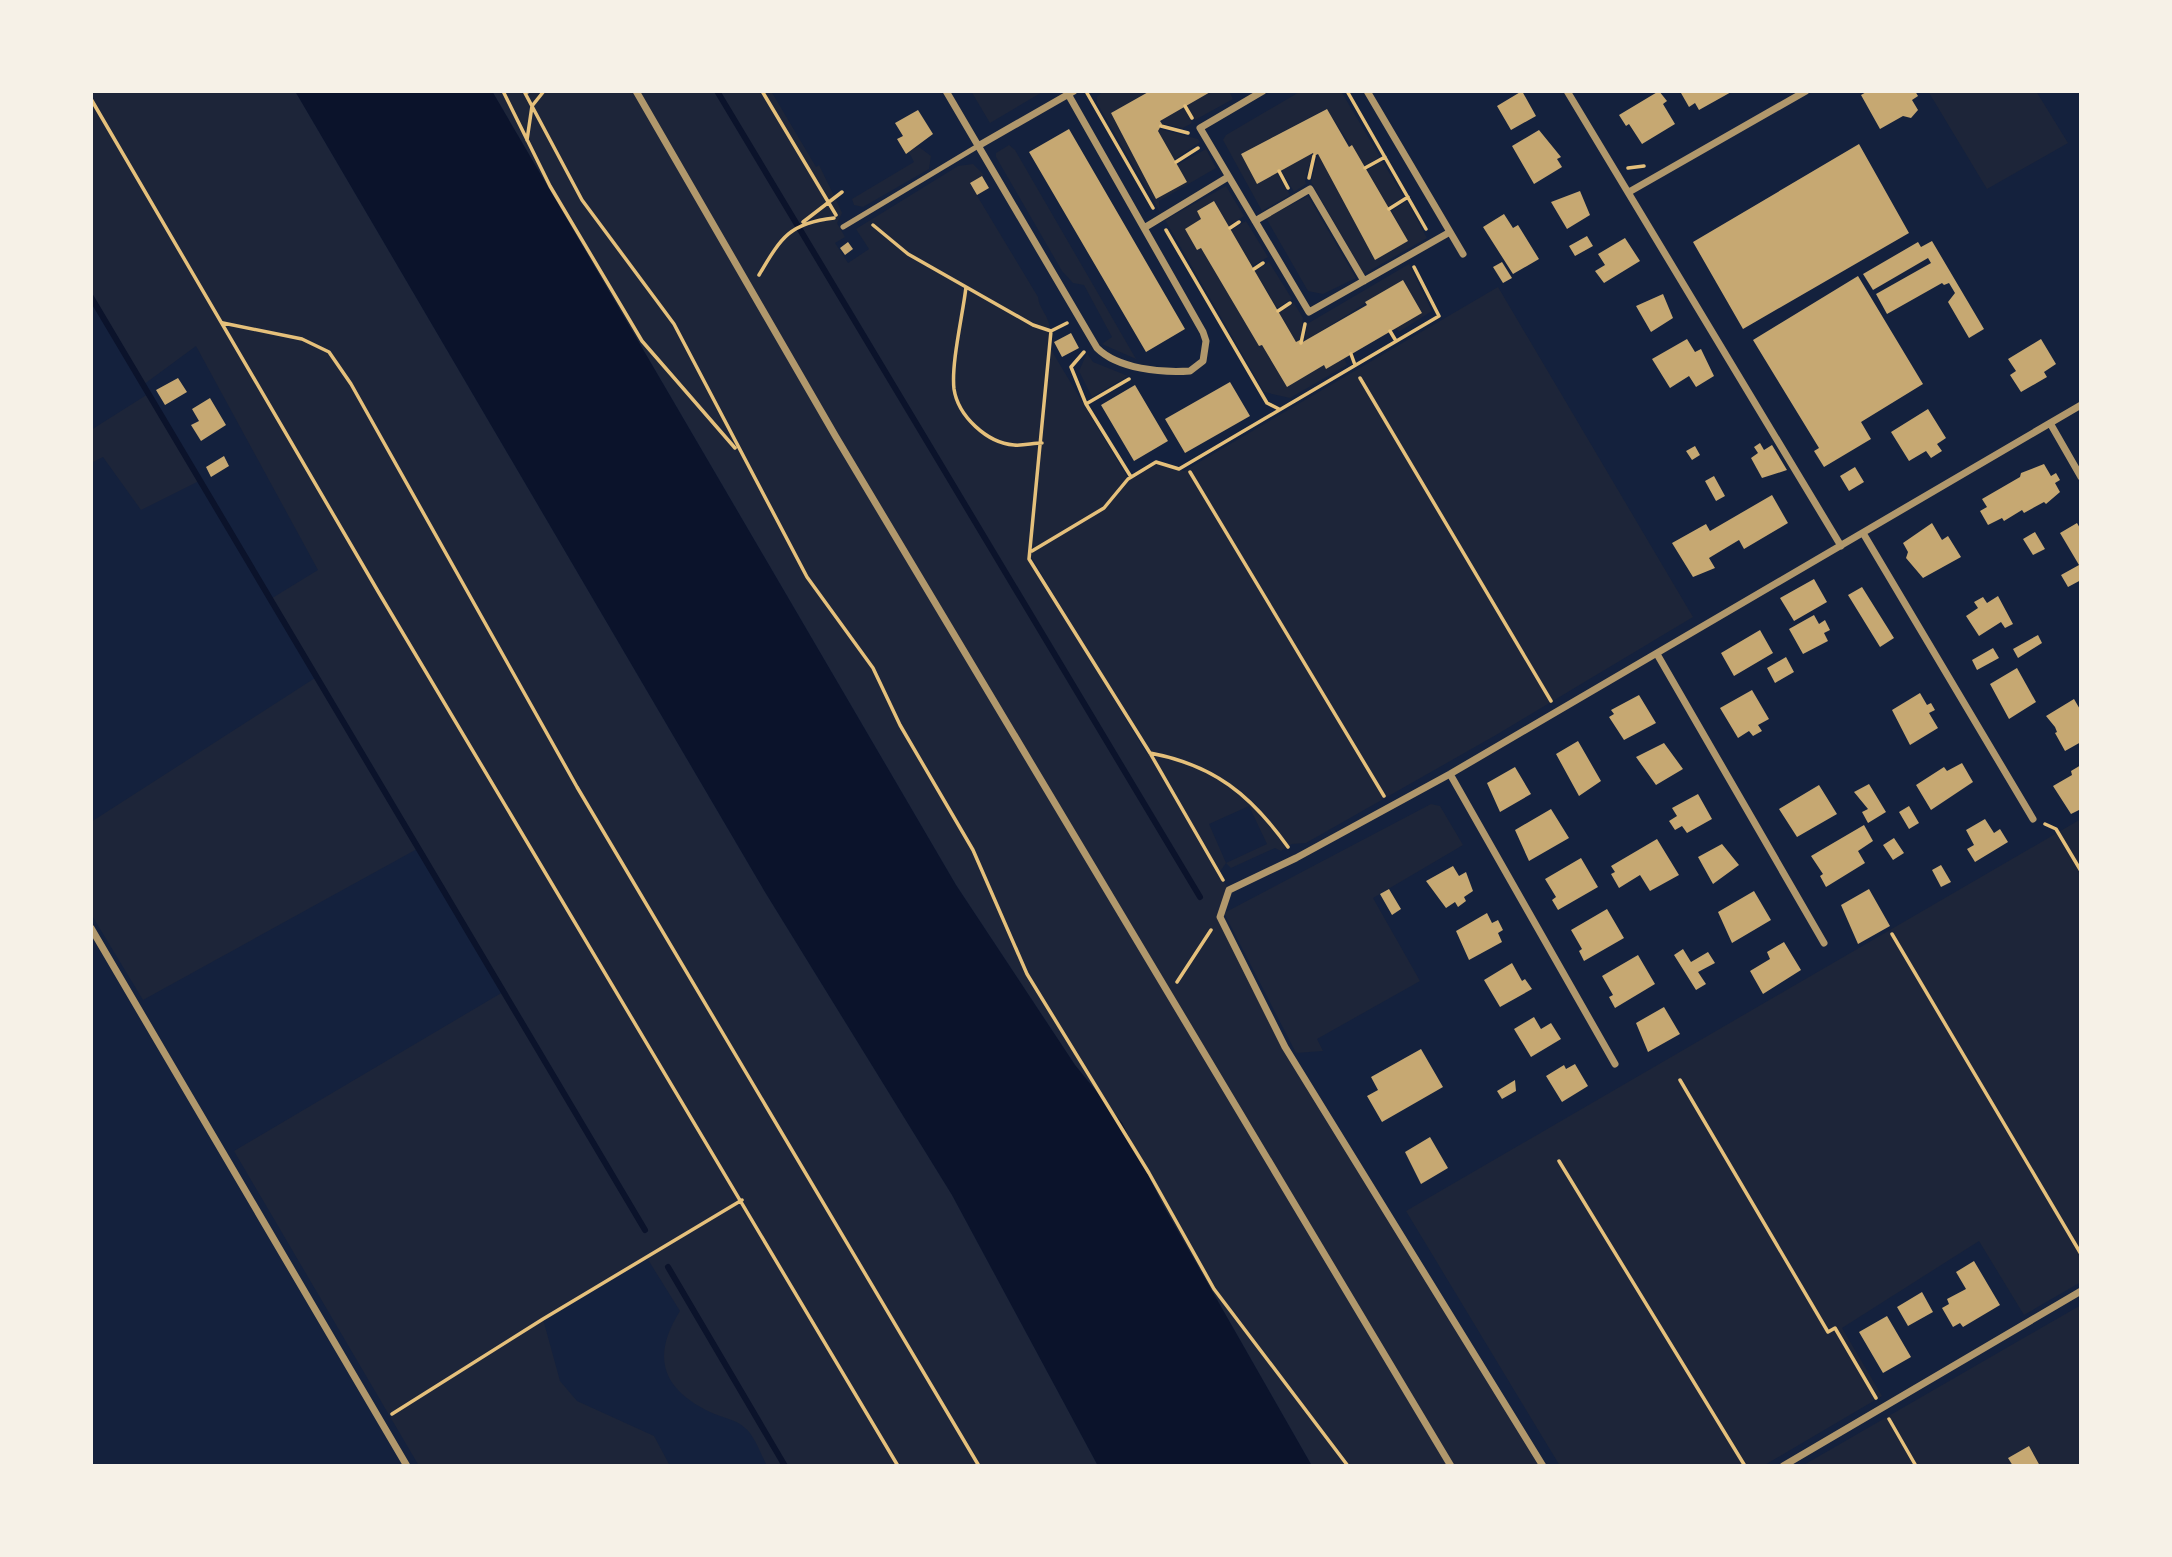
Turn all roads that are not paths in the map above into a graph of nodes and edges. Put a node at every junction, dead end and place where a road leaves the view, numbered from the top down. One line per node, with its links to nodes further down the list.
1 (636, 91): 30 (street)
2 (946, 91): 8 (street)
3 (1263, 91): 9 (street)
4 (1367, 91): 14 (street)
5 (1567, 91): 10 (street)
6 (1806, 91): 10 (street)
7 (1071, 93): 8 (street); 13 (street)
8 (978, 146): 12 (lane); 13 (street)
9 (1228, 177): 11 (street); 13 (street)
10 (1629, 192): 21 (street)
11 (1255, 221): 16 (street); 16 (street)
12 (843, 227)
13 (1144, 228)
14 (1450, 232): 15 (street); 16 (street)
15 (1463, 254)
16 (1364, 281)
17 (2081, 405): 18 (street)
18 (2050, 424): 19 (street); 20 (street)
19 (2081, 477)
20 (1863, 533): 21 (street); 24 (street)
21 (1841, 546): 22 (street)
22 (1657, 654): 23 (street); 26 (street)
23 (1450, 774): 27 (street); 31 (street)
24 (2033, 819)
25 (91, 928): 29 (street)
26 (1824, 943)
27 (1615, 1064)
28 (2081, 1291): 32 (street)
29 (407, 1466)
30 (1451, 1466)
31 (1543, 1466)
32 (1783, 1466)

